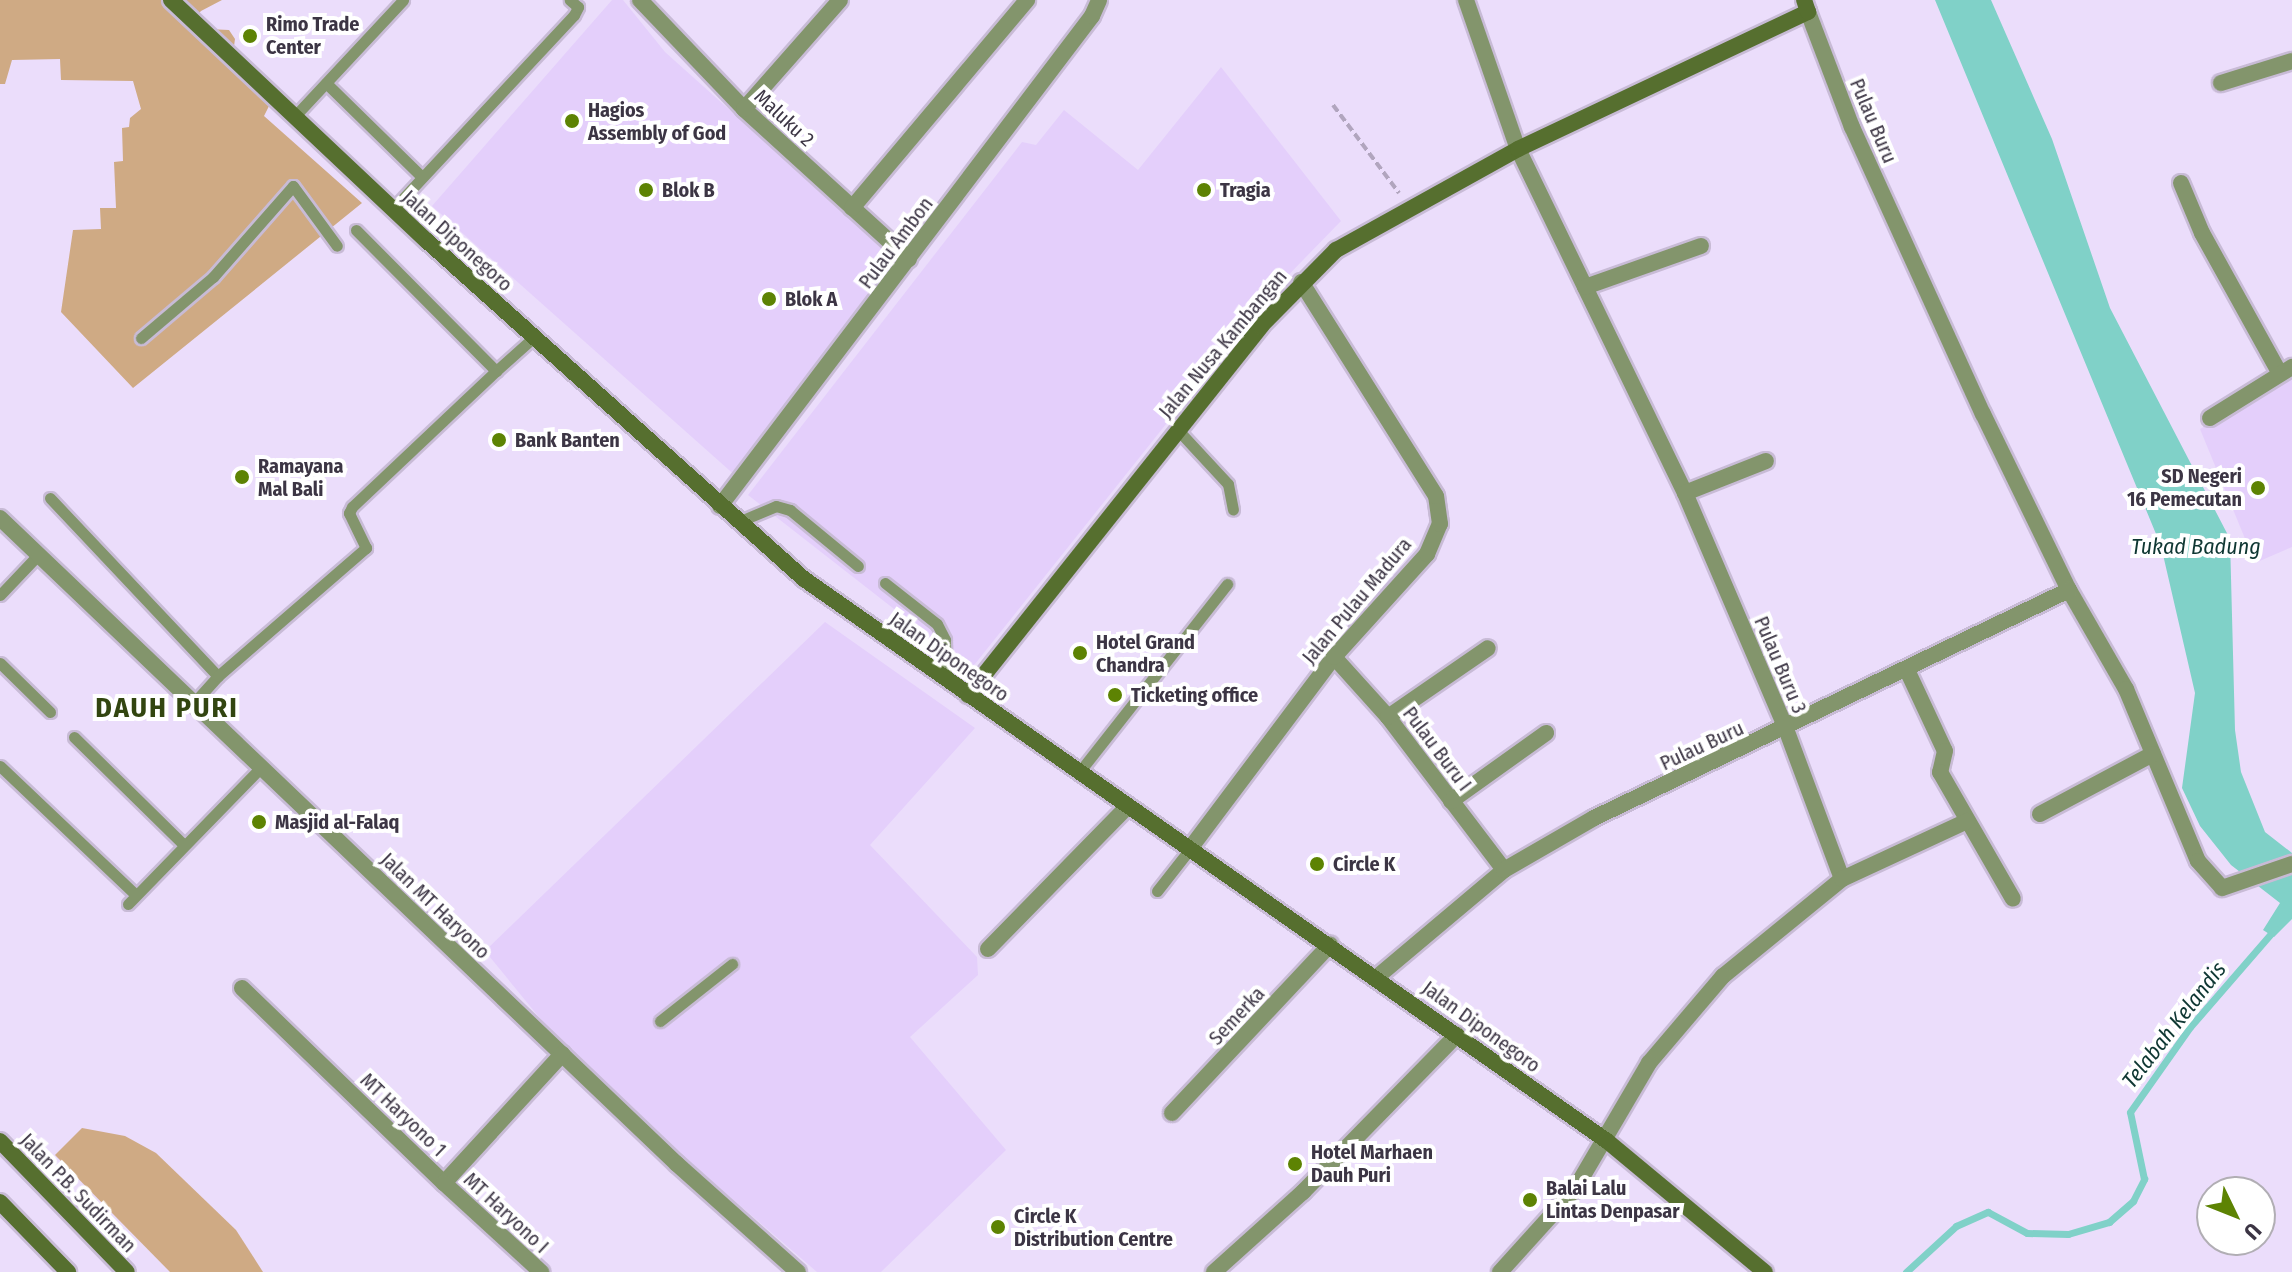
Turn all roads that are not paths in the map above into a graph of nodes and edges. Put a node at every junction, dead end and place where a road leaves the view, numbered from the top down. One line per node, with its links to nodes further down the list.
1 (171, 0): 14 (main road, Jalan Diponegoro)
2 (403, 0): 11 (lane)
3 (570, 0): 16 (lane)
4 (640, 0): 13 (street, Maluku 2)
5 (840, 0): 13 (street)
6 (1027, 0): 18 (street)
7 (1099, 0): 23 (street, Pulau Ambon)
8 (1466, 0): 15 (street, Pulau Buru 3)
9 (1806, 6): 15 (main road, Jalan Nusa Kambangan); 43 (street, Pulau Buru)
10 (2292, 61): 12 (street)
11 (326, 83): 14 (lane); 16 (lane)
12 (2221, 83)
13 (744, 109): 18 (street, Maluku 2)
14 (294, 117): 19 (main road, Jalan Diponegoro)
15 (1518, 149): 24 (main road, Jalan Nusa Kambangan); 25 (street, Pulau Buru 3)
16 (422, 177): 19 (lane)
17 (2181, 183): 28 (street)
18 (852, 208): 23 (street, Maluku 2)
19 (393, 209): 26 (main road, Jalan Diponegoro)
20 (356, 230): 29 (lane)
21 (337, 246): 27 (lane)
22 (1701, 246): 25 (street)
23 (909, 259): 35 (street, Pulau Ambon)
24 (1301, 282): 31 (main road, Jalan Nusa Kambangan); 46 (street, Jalan Pulau Madura)
25 (1585, 287): 33 (street, Pulau Buru 3)
26 (534, 337): 29 (lane); 35 (main road, Jalan Diponegoro)
27 (141, 338)
28 (2286, 370): 30 (street)
29 (496, 371): 49 (lane)
30 (2210, 418)
31 (1177, 429): 36 (lane); 51 (main road, Jalan Nusa Kambangan)
32 (1766, 461): 33 (street)
33 (1685, 493): 55 (street, Pulau Buru 3)
34 (50, 498): 49 (lane)
35 (720, 506): 38 (main road, Jalan Diponegoro)
36 (1233, 510)
37 (0, 518): 39 (street, Jalan MT Haryono)
38 (738, 522): 40 (lane); 50 (main road, Jalan Diponegoro)
39 (38, 555): 44 (lane); 52 (street, Jalan MT Haryono)
40 (858, 566)
41 (885, 583): 50 (lane)
42 (1227, 584): 61 (lane)
43 (2069, 590): 48 (street, Pulau Buru); 58 (street, Pulau Buru)
44 (0, 595)
45 (1488, 648): 54 (street)
46 (1334, 657): 54 (street, Pulau Buru I); 67 (street, Jalan Pulau Madura)
47 (0, 663): 53 (lane)
48 (1907, 670): 55 (street, Pulau Buru); 65 (street)
49 (218, 676): 52 (lane)
50 (946, 679): 51 (main road, Jalan Diponegoro)
51 (968, 695): 61 (main road, Jalan Diponegoro)
52 (194, 703): 60 (street, Jalan MT Haryono)
53 (50, 712)
54 (1388, 717): 62 (street, Pulau Buru I)
55 (1786, 729): 69 (street, Pulau Buru); 70 (street, Pulau Buru 3)
56 (1546, 733): 62 (street)
57 (74, 737): 66 (lane)
58 (2153, 754): 64 (street); 68 (street, Pulau Buru)
59 (0, 766): 66 (lane)
60 (261, 767): 66 (lane); 80 (street, Jalan MT Haryono)
61 (1080, 771): 63 (main road, Jalan Diponegoro)
62 (1451, 801): 69 (street, Pulau Buru I)
63 (1128, 806): 67 (main road, Jalan Diponegoro); 74 (street)
64 (2040, 814)
65 (1967, 821): 70 (street); 72 (street)
66 (184, 845)
67 (1189, 850): 71 (lane); 73 (main road, Jalan Diponegoro)
68 (2292, 864)
69 (1504, 870): 76 (street, Pulau Buru)
70 (1842, 879): 83 (street)
71 (1157, 891)
72 (2013, 899)
73 (1330, 945): 76 (main road, Jalan Diponegoro); 81 (street, Semerka)
74 (988, 949)
75 (732, 964): 78 (lane)
76 (1377, 977): 79 (main road, Jalan Diponegoro)
77 (242, 988): 84 (street, MT Haryono 1)
78 (660, 1021)
79 (1457, 1035): 83 (main road, Jalan Diponegoro); 90 (street)
80 (562, 1054): 84 (street, MT Haryono 1); 89 (street, Jalan MT Haryono)
81 (1172, 1113)
82 (0, 1141): 87 (main road, Jalan P.B. Sudirman)
83 (1607, 1141): 91 (street); 92 (main road, Jalan Diponegoro)
84 (444, 1183): 88 (street, MT Haryono I)
85 (0, 1202): 86 (main road)
86 (68, 1272)
87 (127, 1272)
88 (541, 1272)
89 (798, 1272)
90 (1214, 1272)
91 (1500, 1272)
92 (1765, 1272)

